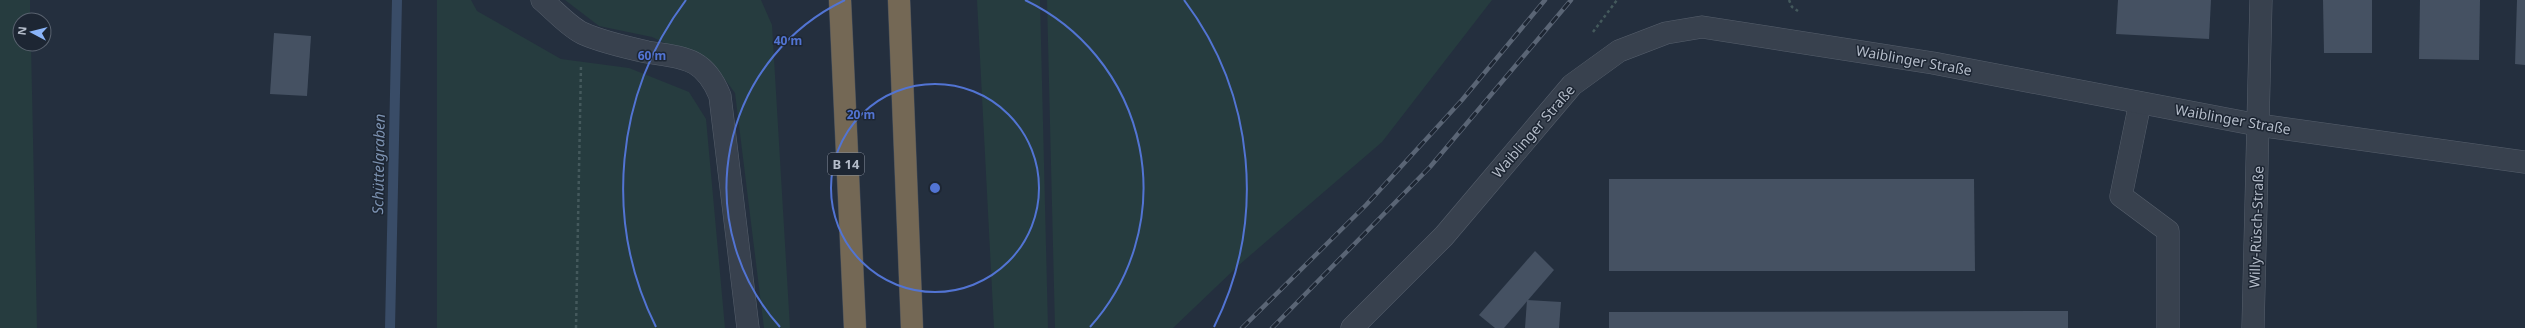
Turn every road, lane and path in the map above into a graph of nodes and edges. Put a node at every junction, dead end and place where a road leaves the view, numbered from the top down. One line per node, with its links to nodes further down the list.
1 (542, 0): 5 (street)
2 (840, 0): 11 (highway, B 14)
3 (899, 0): 12 (highway)
4 (2261, 0): 7 (street, Willy-Rüsch-Straße)
5 (582, 33): 9 (path); 10 (street)
6 (2140, 103): 7 (street, Waiblinger Straße); 13 (street, Waiblinger Straße); 14 (street)
7 (2258, 125): 8 (street, Waiblinger Straße); 15 (street, Willy-Rüsch-Straße)
8 (2525, 162)
9 (576, 328)
10 (748, 328)
11 (855, 328)
12 (912, 328)
13 (1352, 328)
14 (2168, 328)
15 (2253, 328)

